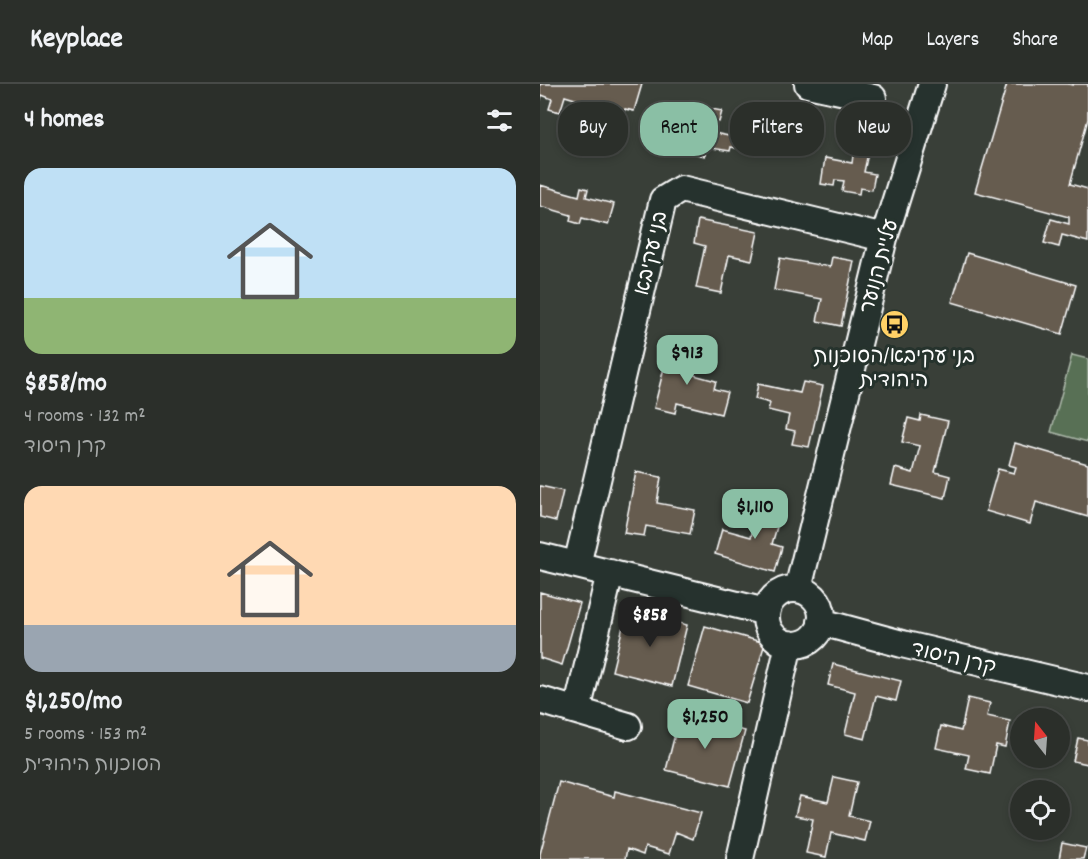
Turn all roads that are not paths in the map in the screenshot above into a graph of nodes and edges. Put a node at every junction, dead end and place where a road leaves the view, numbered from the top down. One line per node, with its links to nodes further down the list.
1 (808, 84): 3 (street)
2 (932, 84): 4 (street, עליית הנוער)
3 (873, 98)
4 (884, 238): 6 (street, בני עקיבא); 8 (street, עליית הנוער)
5 (540, 555): 6 (street)
6 (577, 565): 7 (street)
7 (610, 573): 9 (street); 14 (street)
8 (798, 589): 9 (street); 10 (street)
9 (766, 612): 11 (street)
10 (821, 622): 11 (street); 12 (street, קרן היסוד)
11 (789, 644): 16 (street)
12 (1088, 688)
13 (540, 700): 14 (street)
14 (577, 711): 15 (street)
15 (628, 726)
16 (740, 859)

